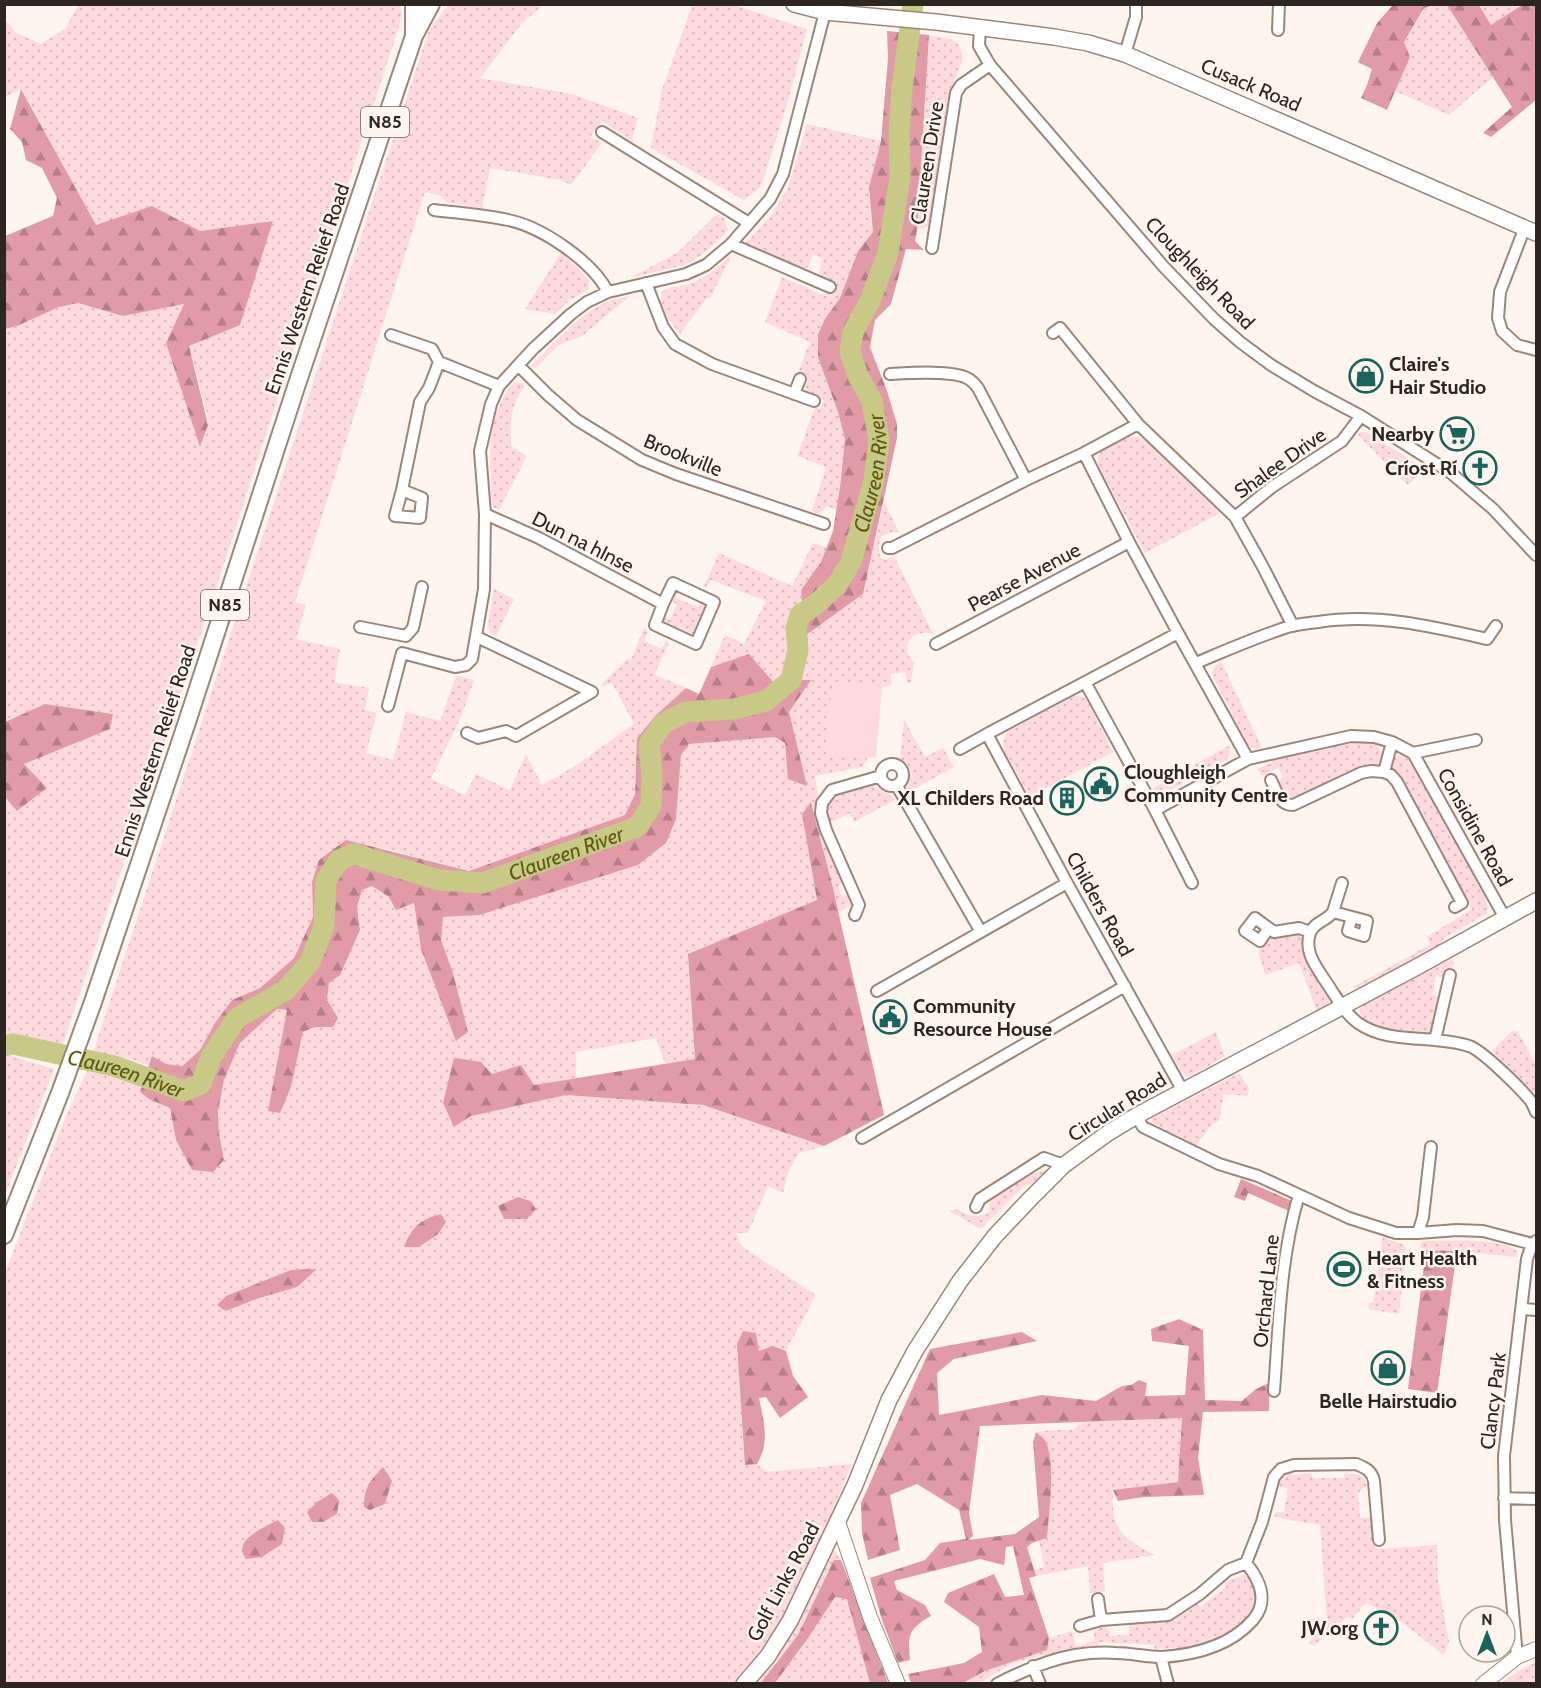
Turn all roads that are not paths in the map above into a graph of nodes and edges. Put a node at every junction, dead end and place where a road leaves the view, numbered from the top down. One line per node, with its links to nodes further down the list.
1 (414, 4): 10 (main road, Ennis Western Relief Road / N85)
2 (431, 4): 10 (main road, Ennis Western Relief Road / N85)
3 (794, 4): 6 (main road, Cusack Road)
4 (1136, 4): 11 (street)
5 (851, 10): 6 (main road, Cusack Road); 8 (main road, Cusack Road)
6 (825, 12): 15 (street)
7 (1275, 12): 9 (street)
8 (980, 27): 11 (main road, Cusack Road); 12 (street, Cloughleigh Road)
9 (1278, 30)
10 (414, 36): 94 (main road, Ennis Western Relief Road / N85)
11 (1125, 54): 16 (main road, Cusack Road)
12 (990, 65): 18 (street, Claureen Drive); 32 (street, Cloughleigh Road)
13 (602, 132): 15 (street)
14 (434, 210): 21 (street)
15 (749, 223): 17 (street)
16 (1531, 230): 24 (street)
17 (731, 244): 19 (street); 20 (street)
18 (932, 248)
19 (646, 283): 21 (street); 30 (street)
20 (830, 287)
21 (608, 292): 26 (street)
22 (1053, 333): 33 (street, Shalee Drive)
23 (391, 335): 25 (street)
24 (1536, 350)
25 (439, 362): 29 (street); 36 (street)
26 (519, 366): 29 (street); 39 (street, Brookville)
27 (890, 374): 35 (street)
28 (800, 379): 30 (street)
29 (499, 386): 37 (street)
30 (794, 394): 31 (street)
31 (814, 401)
32 (1361, 416): 38 (street, Shalee Drive); 42 (street, Cloughleigh Road)
33 (1138, 424): 34 (street); 38 (street, Shalee Drive)
34 (1084, 453): 35 (street); 40 (street)
35 (1026, 480): 41 (street)
36 (402, 490)
37 (485, 514): 44 (street, Dun na hInse); 50 (street)
38 (1234, 517): 45 (street)
39 (824, 524)
40 (1129, 542): 48 (street); 51 (street, Pearse Avenue)
41 (888, 548)
42 (1536, 555)
43 (422, 587): 49 (street)
44 (663, 604): 44 (street)
45 (1293, 626): 46 (street); 53 (street)
46 (1496, 626)
47 (360, 627): 49 (street)
48 (1178, 633): 53 (street); 54 (street)
49 (406, 636): 52 (street)
50 (477, 637): 52 (street); 56 (street)
51 (936, 644)
52 (402, 653): 55 (street)
53 (1196, 663): 62 (street)
54 (1085, 682): 57 (street); 67 (street)
55 (388, 706)
56 (467, 733)
57 (987, 734): 60 (street); 68 (street, Childers Road)
58 (1476, 740): 61 (street, Considine Road)
59 (1392, 742): 61 (street); 62 (street); 63 (street)
60 (960, 749)
61 (1413, 753): 76 (street, Considine Road)
62 (1248, 759): 67 (street)
63 (1384, 772): 65 (street); 72 (street)
64 (881, 776): 66 (street); 66 (street); 74 (street)
65 (1271, 780)
66 (897, 786): 78 (street)
67 (1155, 810): 69 (street)
68 (1067, 883): 78 (street); 81 (street, Childers Road)
69 (1192, 883)
70 (1342, 883): 73 (street)
71 (1536, 901): 76 (main road, Circular Road)
72 (1455, 907)
73 (1333, 912): 75 (street); 79 (street)
74 (855, 915)
75 (1352, 917)
76 (1505, 918): 83 (main road, Circular Road)
77 (1268, 929): 79 (street)
78 (981, 932): 82 (street)
79 (1310, 932): 83 (street)
80 (1450, 975): 84 (street)
81 (1125, 986): 85 (street, Childers Road); 88 (street)
82 (877, 991)
83 (1342, 1006): 84 (street); 85 (main road, Circular Road)
84 (1435, 1040): 86 (street)
85 (1183, 1091): 87 (main road, Circular Road)
86 (1536, 1112)
87 (1136, 1116): 90 (main road, Circular Road); 91 (street)
88 (862, 1138)
89 (1431, 1147): 93 (street)
90 (1064, 1165): 92 (street); 101 (main road, Circular Road)
91 (1299, 1195): 93 (street); 98 (street, Orchard Lane)
92 (976, 1207)
93 (1418, 1233): 95 (street)
94 (4, 1236)
95 (1536, 1243): 96 (street, Clancy Park)
96 (1522, 1309): 97 (street); 99 (street, Clancy Park)
97 (1536, 1310)
98 (1274, 1390)
99 (1504, 1498): 100 (street); 105 (street, Clancy Park)
100 (1536, 1499)
101 (838, 1522): 113 (main road, Golf Links Road); 114 (street, Golf Links Road)
102 (1380, 1540): 103 (street)
103 (1246, 1563): 106 (street); 109 (street)
104 (1098, 1599): 106 (street)
105 (1513, 1604)
106 (1101, 1620): 107 (street)
107 (1080, 1626)
108 (1536, 1649): 110 (street)
109 (1161, 1657): 112 (street); 117 (street)
110 (1517, 1657)
111 (1508, 1664): 118 (street)
112 (1033, 1666): 115 (street); 116 (street)
113 (744, 1683)
114 (898, 1683)
115 (997, 1683)
116 (1040, 1683)
117 (1168, 1683)
118 (1483, 1683)

